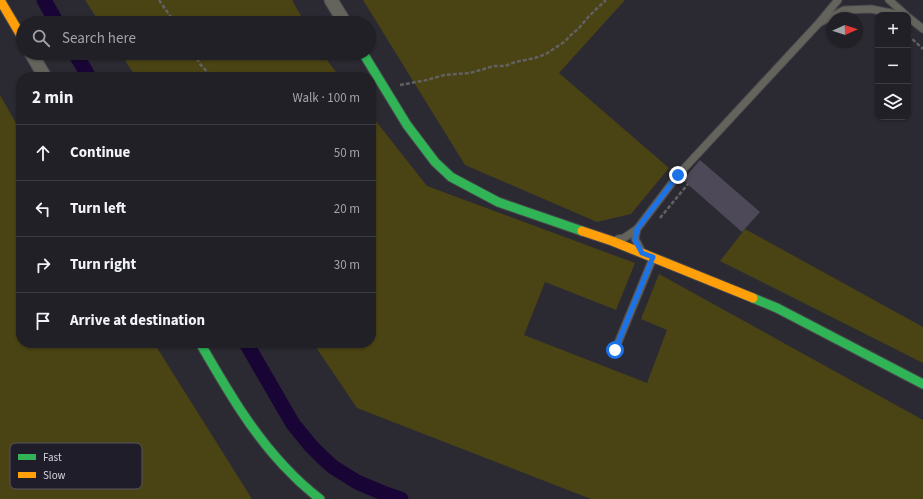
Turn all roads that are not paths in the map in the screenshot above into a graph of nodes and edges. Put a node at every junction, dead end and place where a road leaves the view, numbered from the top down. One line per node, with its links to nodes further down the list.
1 (0, 0): 10 (street)
2 (331, 0): 7 (street)
3 (838, 0): 9 (lane)
4 (889, 0): 6 (lane)
5 (886, 12): 9 (lane)
6 (902, 12)
7 (341, 16)
8 (911, 20): 11 (lane)
9 (818, 24): 17 (lane)
10 (16, 27)
11 (923, 30)
12 (35, 60): 14 (street)
13 (367, 60): 15 (street)
14 (42, 72)
15 (375, 72)
16 (376, 74): 18 (street)
17 (637, 229): 18 (lane); 19 (lane)
18 (612, 241): 19 (street)
19 (642, 253): 20 (street)
20 (653, 257): 22 (lane); 23 (street)
21 (203, 348): 24 (street)
22 (615, 350)
23 (923, 384)
24 (320, 499)

